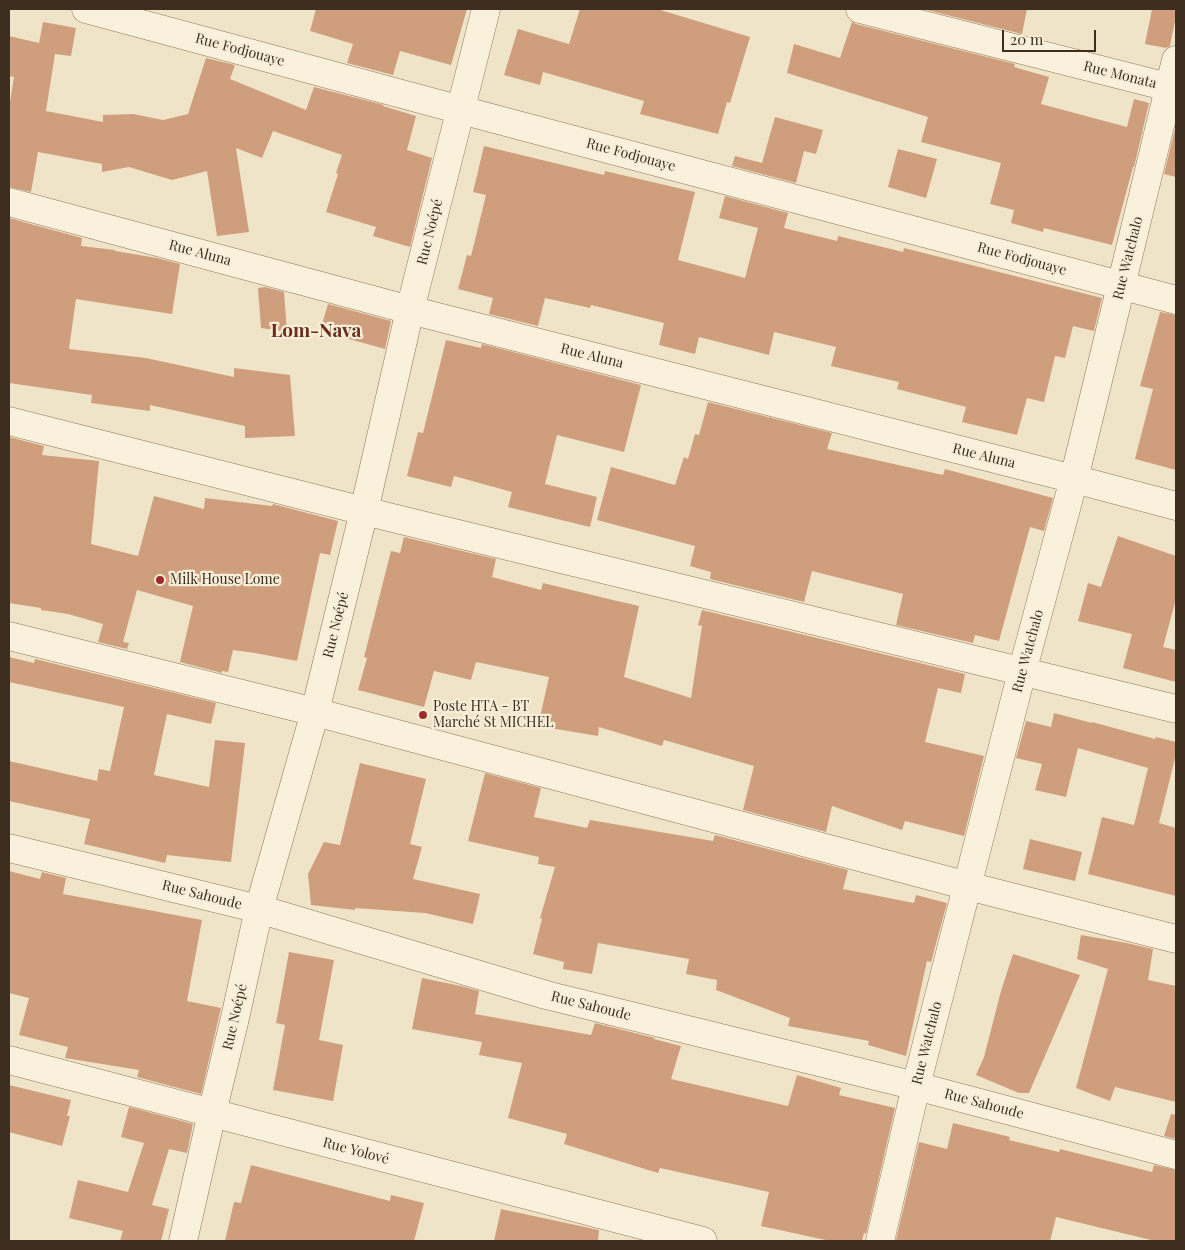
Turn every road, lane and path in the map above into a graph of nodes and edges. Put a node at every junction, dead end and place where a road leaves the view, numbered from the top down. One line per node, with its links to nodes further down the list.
1 (86, 9): 6 (street, Rue Fodjouaye)
2 (486, 9): 6 (street, Rue Noépé)
3 (860, 9): 5 (street, Rue Monata)
4 (1176, 60): 5 (street, Rue Watchalo)
5 (1173, 88): 8 (street, Rue Watchalo)
6 (461, 110): 8 (street, Rue Fodjouaye); 10 (street, Rue Noépé)
7 (9, 202): 10 (street, Rue Aluna)
8 (1122, 286): 9 (street, Rue Fodjouaye); 12 (street, Rue Watchalo)
9 (1176, 300)
10 (410, 310): 12 (street, Rue Aluna); 14 (street, Rue Noépé)
11 (9, 421): 14 (street)
12 (1074, 479): 13 (street, Rue Aluna); 16 (street, Rue Watchalo)
13 (1176, 506)
14 (364, 511): 16 (street); 18 (street, Rue Noépé)
15 (9, 636): 18 (street)
16 (1022, 672): 17 (street); 20 (street, Rue Watchalo)
17 (1176, 709)
18 (315, 712): 20 (street); 21 (street, Rue Noépé)
19 (9, 848): 21 (street, Rue Sahoude)
20 (968, 886): 22 (street); 24 (street, Rue Watchalo)
21 (259, 909): 24 (street, Rue Sahoude); 25 (street, Rue Noépé)
22 (1176, 939)
23 (9, 1060): 25 (street, Rue Yolové)
24 (916, 1086): 26 (street, Rue Sahoude); 29 (street, Rue Watchalo)
25 (212, 1113): 27 (street, Rue Noépé); 28 (street, Rue Yolové)
26 (1176, 1155)
27 (183, 1241)
28 (703, 1241)
29 (880, 1241)

